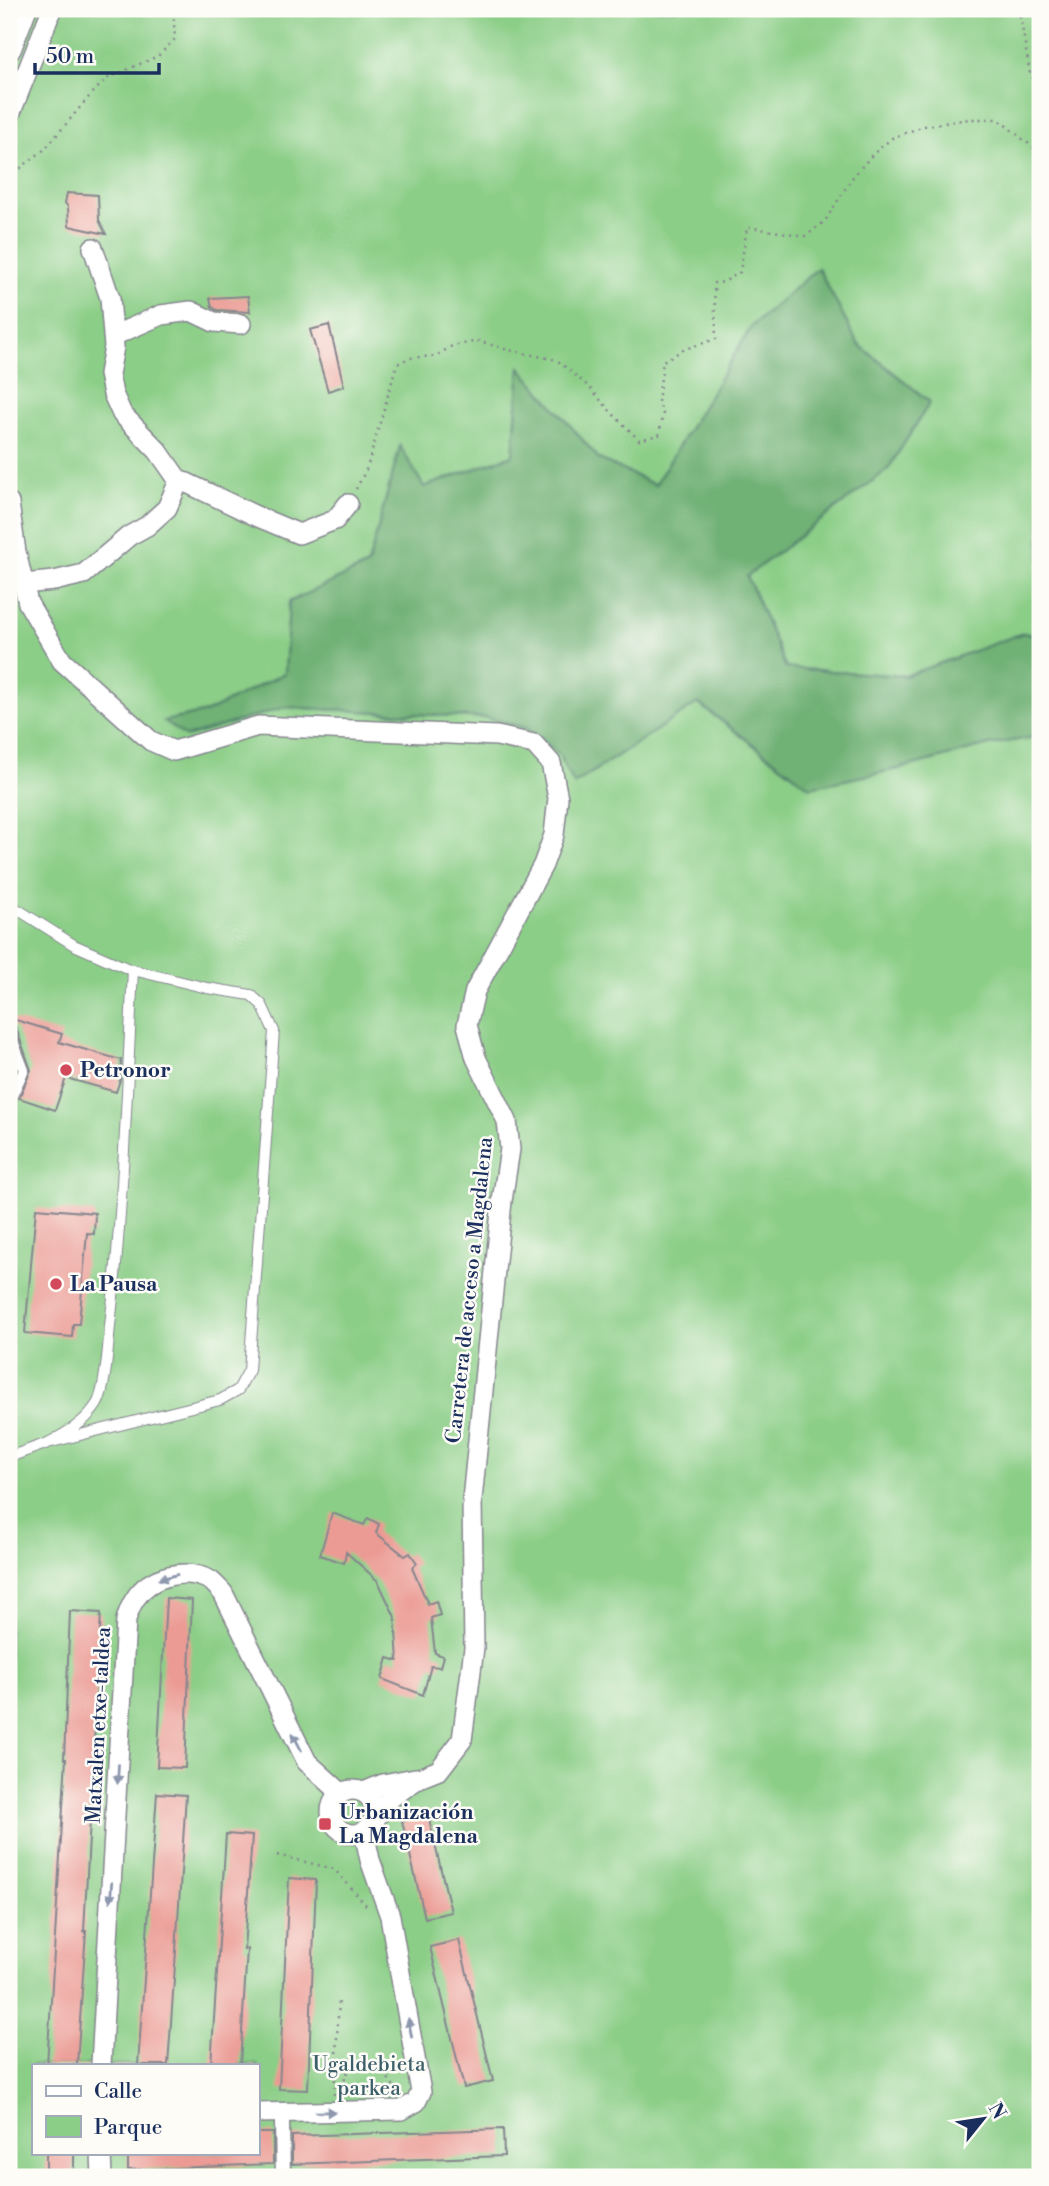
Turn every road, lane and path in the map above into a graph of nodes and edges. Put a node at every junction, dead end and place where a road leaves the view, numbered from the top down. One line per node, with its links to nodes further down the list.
1 (49, 9): 4 (street); 6 (street)
2 (173, 9): 10 (path)
3 (1019, 9): 7 (path)
4 (27, 14): 5 (street); 6 (street)
5 (10, 37)
6 (27, 72): 8 (street)
7 (1040, 105)
8 (9, 117)
9 (1040, 153): 16 (path)
10 (9, 177)
11 (93, 248): 13 (street)
12 (241, 324): 13 (street)
13 (113, 336): 14 (street)
14 (179, 481): 16 (street); 17 (street)
15 (9, 503): 17 (street, Carretera de acceso a Magdalena)
16 (348, 504)
17 (23, 584): 24 (street, Carretera de acceso a Magdalena)
18 (9, 904): 19 (lane)
19 (133, 970): 22 (lane); 22 (lane)
20 (9, 1031): 21 (lane)
21 (9, 1102)
22 (48, 1443): 23 (lane)
23 (9, 1457)
24 (419, 1778): 25 (street, Carretera de acceso a Magdalena); 27 (street, Carretera de acceso a Magdalena)
25 (363, 1792): 26 (street); 27 (street)
26 (341, 1793): 27 (street); 31 (street, Matxalen etxe-taldea, one-way to 31)
27 (369, 1826): 29 (street)
28 (277, 1855): 29 (path)
29 (390, 1916): 32 (street, one-way to 29)
30 (339, 1999): 33 (path)
31 (101, 2064)
32 (410, 2107): 33 (street); 33 (path)
33 (333, 2112): 34 (street, one-way to 33)
34 (259, 2113)
35 (282, 2122): 38 (street)
36 (101, 2154): 37 (street)
37 (102, 2177)
38 (283, 2177)

